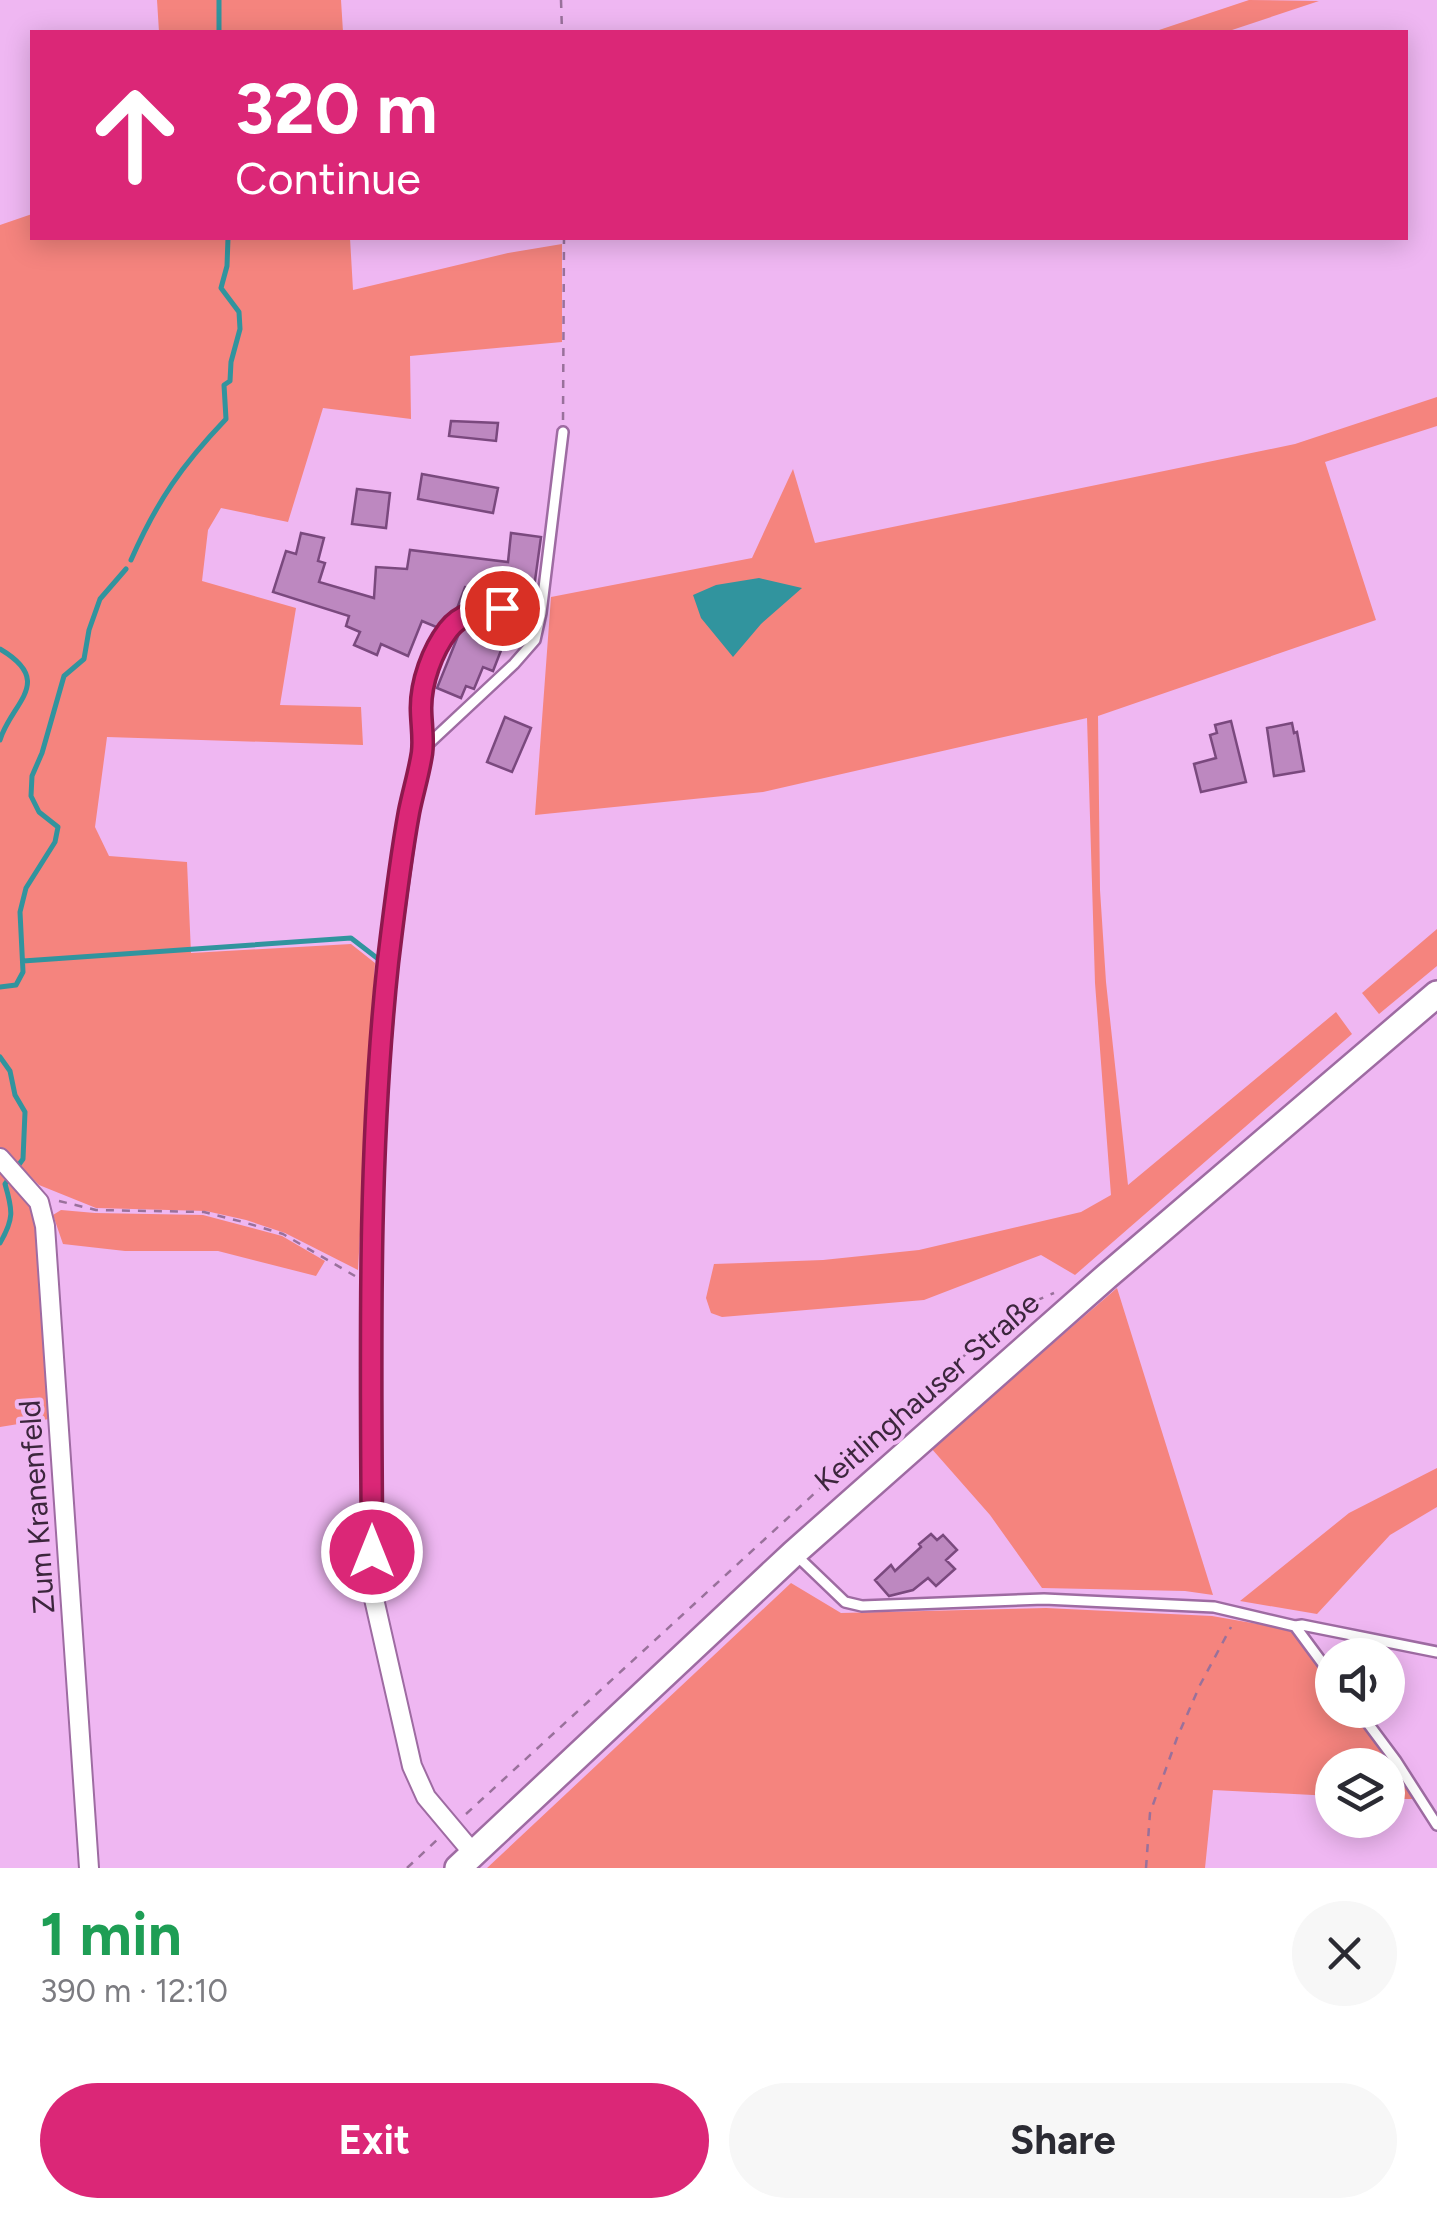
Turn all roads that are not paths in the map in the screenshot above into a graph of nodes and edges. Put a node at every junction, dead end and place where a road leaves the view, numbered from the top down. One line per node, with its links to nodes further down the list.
1 (562, 432): 2 (lane)
2 (541, 613): 3 (lane); 3 (lane)
3 (423, 749): 12 (street, Keitlinghauser Straße)
4 (1437, 994): 6 (main road, Keitlinghauser Straße)
5 (3, 1161): 13 (street, Zum Kranenfeld)
6 (794, 1553): 7 (lane); 12 (main road, Keitlinghauser Straße)
7 (1295, 1626): 8 (lane); 9 (lane)
8 (1437, 1652)
9 (1315, 1653)
10 (1371, 1728): 11 (lane)
11 (1437, 1825)
12 (466, 1861)
13 (89, 1868)

